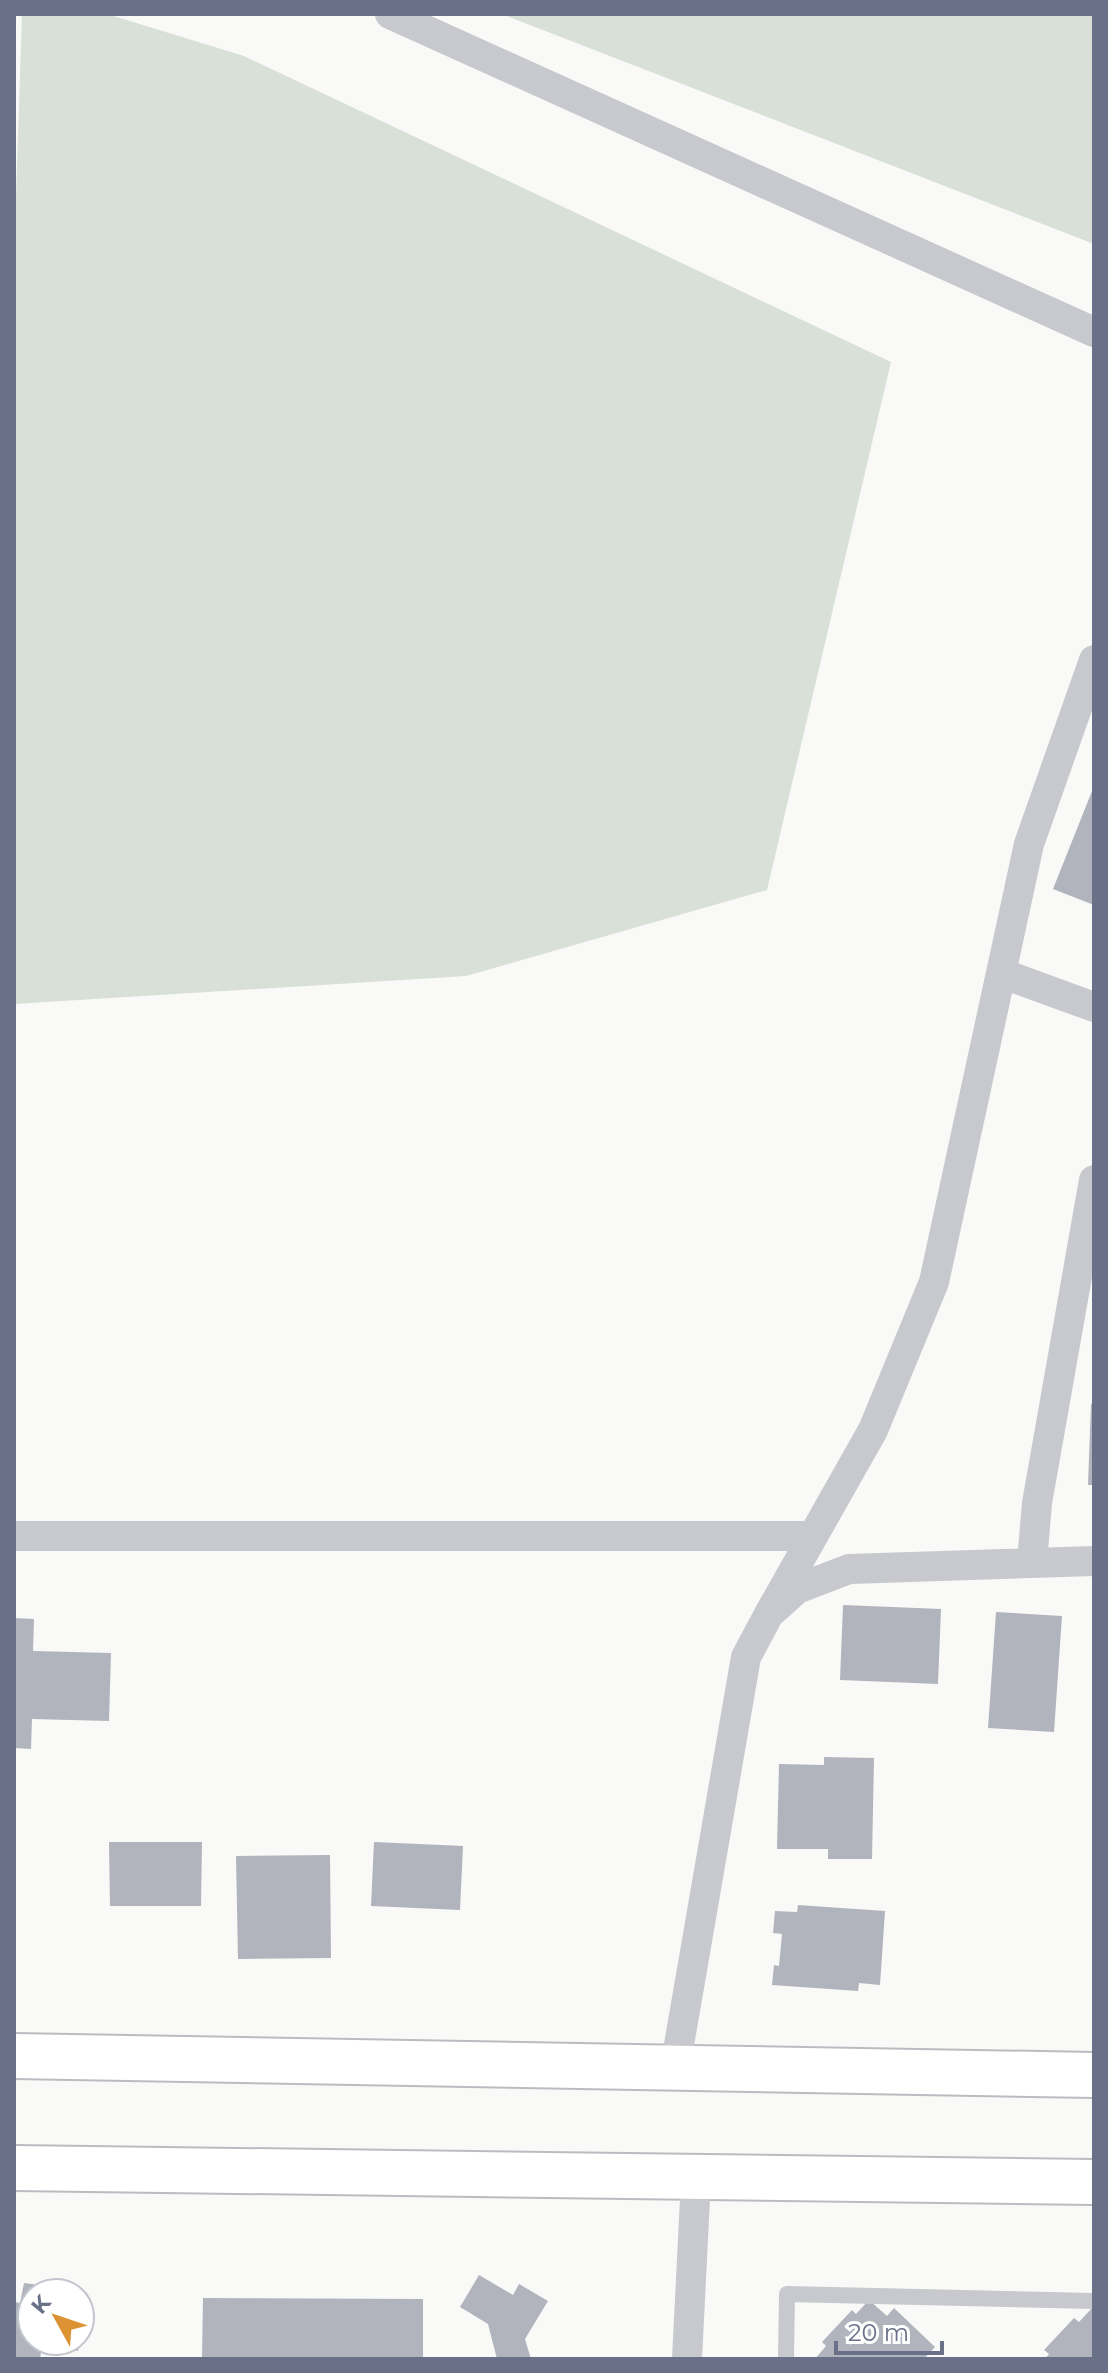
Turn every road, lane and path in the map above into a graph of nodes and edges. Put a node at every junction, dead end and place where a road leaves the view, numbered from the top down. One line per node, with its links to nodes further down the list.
1 (390, 14): 2 (street)
2 (1094, 332)
3 (1094, 660): 4 (street)
4 (1001, 973): 5 (street); 8 (street)
5 (1094, 1007)
6 (1094, 1180): 10 (street)
7 (14, 1536): 8 (street)
8 (813, 1536): 11 (street)
9 (1094, 1561): 10 (street)
10 (1032, 1562): 11 (street)
11 (769, 1614): 13 (street)
12 (14, 2056): 13 (main road)
13 (675, 2068): 14 (main road)
14 (1094, 2075)
15 (14, 2168): 16 (main road)
16 (696, 2179): 17 (main road); 19 (street)
17 (1094, 2182)
18 (1094, 2301): 20 (lane)
19 (687, 2359)
20 (786, 2359)

